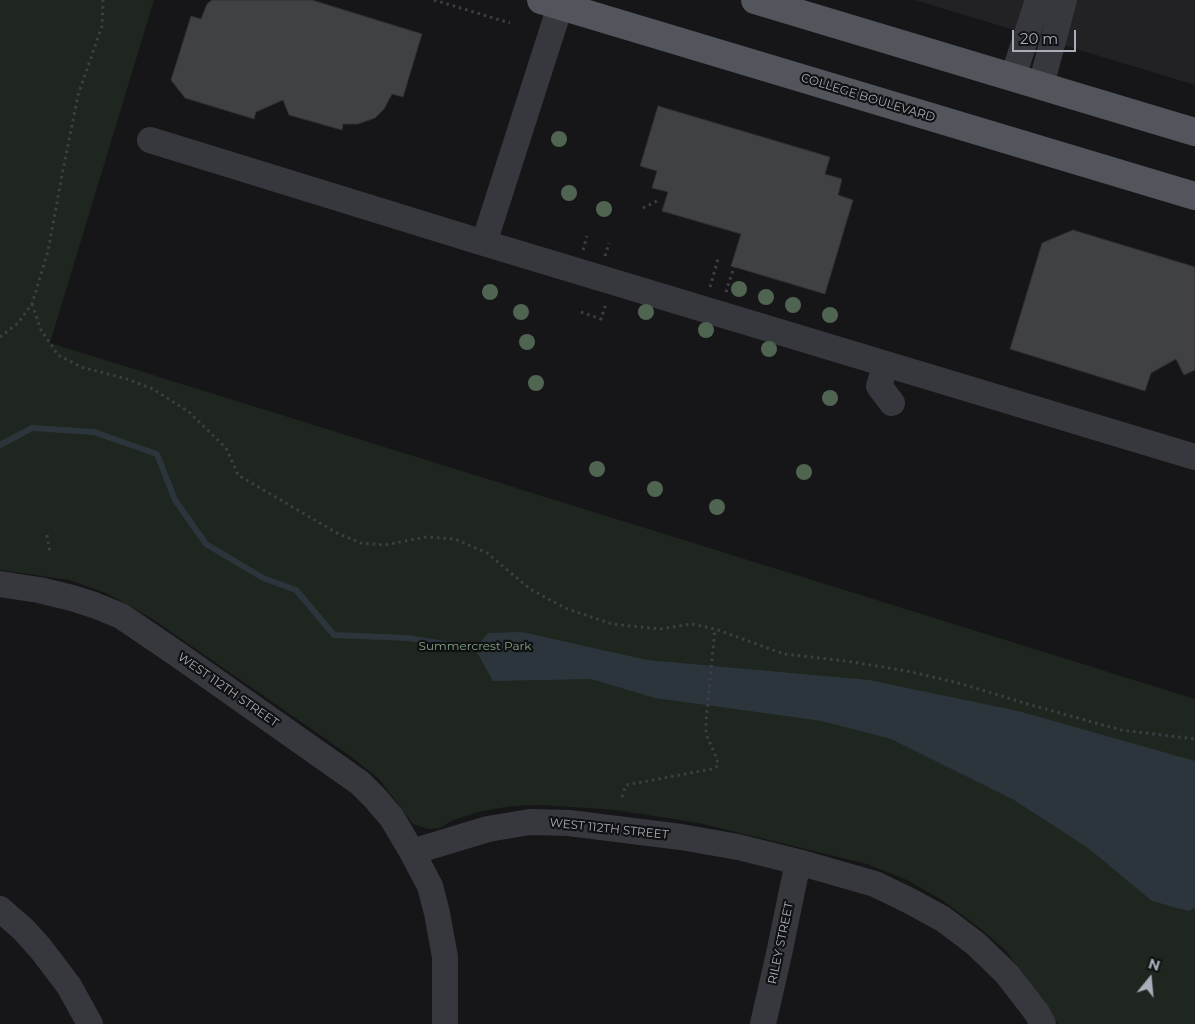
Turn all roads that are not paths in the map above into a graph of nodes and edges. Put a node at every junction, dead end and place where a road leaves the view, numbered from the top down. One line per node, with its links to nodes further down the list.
1 (755, 0): 5 (main road)
2 (1038, 0): 5 (street)
3 (1064, 0): 6 (street)
4 (554, 2): 9 (main road, COLLEGE BOULEVARD); 10 (street)
5 (1013, 77): 6 (main road)
6 (1041, 85): 7 (main road)
7 (1195, 132)
8 (150, 140): 10 (street)
9 (1192, 193)
10 (484, 243): 11 (street)
11 (886, 364): 12 (street); 13 (street)
12 (892, 403)
13 (1195, 457)
14 (0, 584): 15 (street, WEST 112TH STREET)
15 (412, 852): 16 (street, WEST 112TH STREET); 19 (street)
16 (798, 862): 20 (street, RILEY STREET); 21 (street, WEST 112TH STREET)
17 (0, 909): 18 (street)
18 (90, 1024)
19 (445, 1024)
20 (763, 1024)
21 (1043, 1024)

